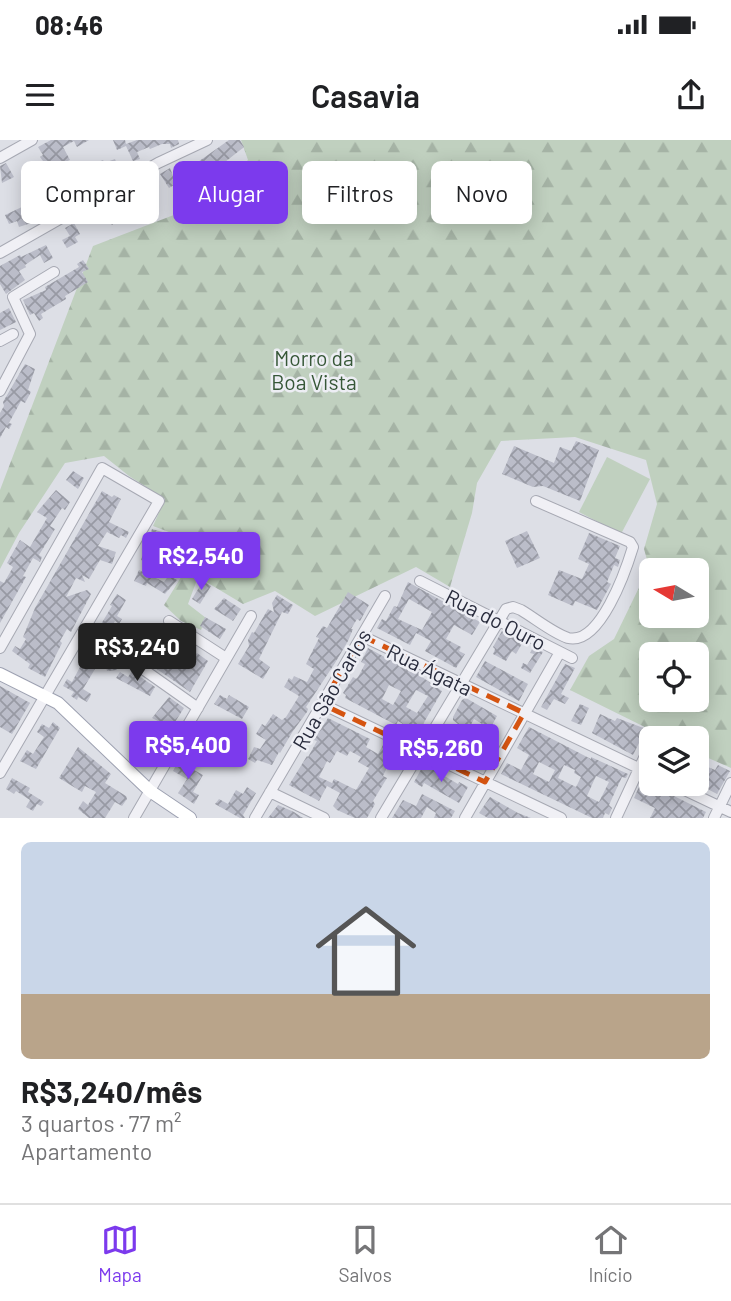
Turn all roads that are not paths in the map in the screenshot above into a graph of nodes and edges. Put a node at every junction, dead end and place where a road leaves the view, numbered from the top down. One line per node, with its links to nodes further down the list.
1 (32, 140): 3 (street)
2 (207, 140): 4 (street)
3 (0, 158)
4 (0, 253)
5 (54, 272): 8 (street)
6 (13, 334): 7 (street)
7 (0, 341)
8 (0, 391)
9 (536, 501): 13 (street)
10 (420, 581): 13 (street, Rua do Ouro)
11 (385, 596): 15 (street, Rua São Carlos)
12 (251, 616): 19 (street)
13 (497, 620): 17 (street, Rua do Ouro); 22 (street)
14 (169, 621): 19 (street)
15 (362, 636): 22 (street, Rua Ágata); 24 (street, Rua São Carlos)
16 (0, 648): 23 (street)
17 (560, 652): 18 (street, Rua do Ouro); 26 (street)
18 (572, 657)
19 (226, 658): 25 (street)
20 (130, 660): 25 (street)
21 (0, 674): 23 (main road)
22 (460, 683): 26 (street, Rua Ágata); 27 (street)
23 (45, 695): 29 (street); 32 (main road)
24 (322, 704): 27 (street); 33 (street, Rua São Carlos)
25 (198, 708): 32 (street)
26 (524, 713): 28 (street, Rua Ágata); 30 (street)
27 (420, 751): 30 (street); 41 (street)
28 (639, 768): 44 (street)
29 (0, 773)
30 (485, 782): 42 (street); 43 (street)
31 (731, 783): 35 (street)
32 (150, 791): 37 (street); 38 (main road)
33 (270, 792): 39 (street, Rua São Carlos); 40 (street)
34 (697, 796): 35 (street)
35 (719, 807): 36 (street); 45 (street)
36 (731, 812)
37 (134, 818)
38 (190, 818)
39 (255, 818)
40 (324, 818)
41 (381, 818)
42 (465, 818)
43 (561, 818)
44 (616, 818)
45 (714, 818)

